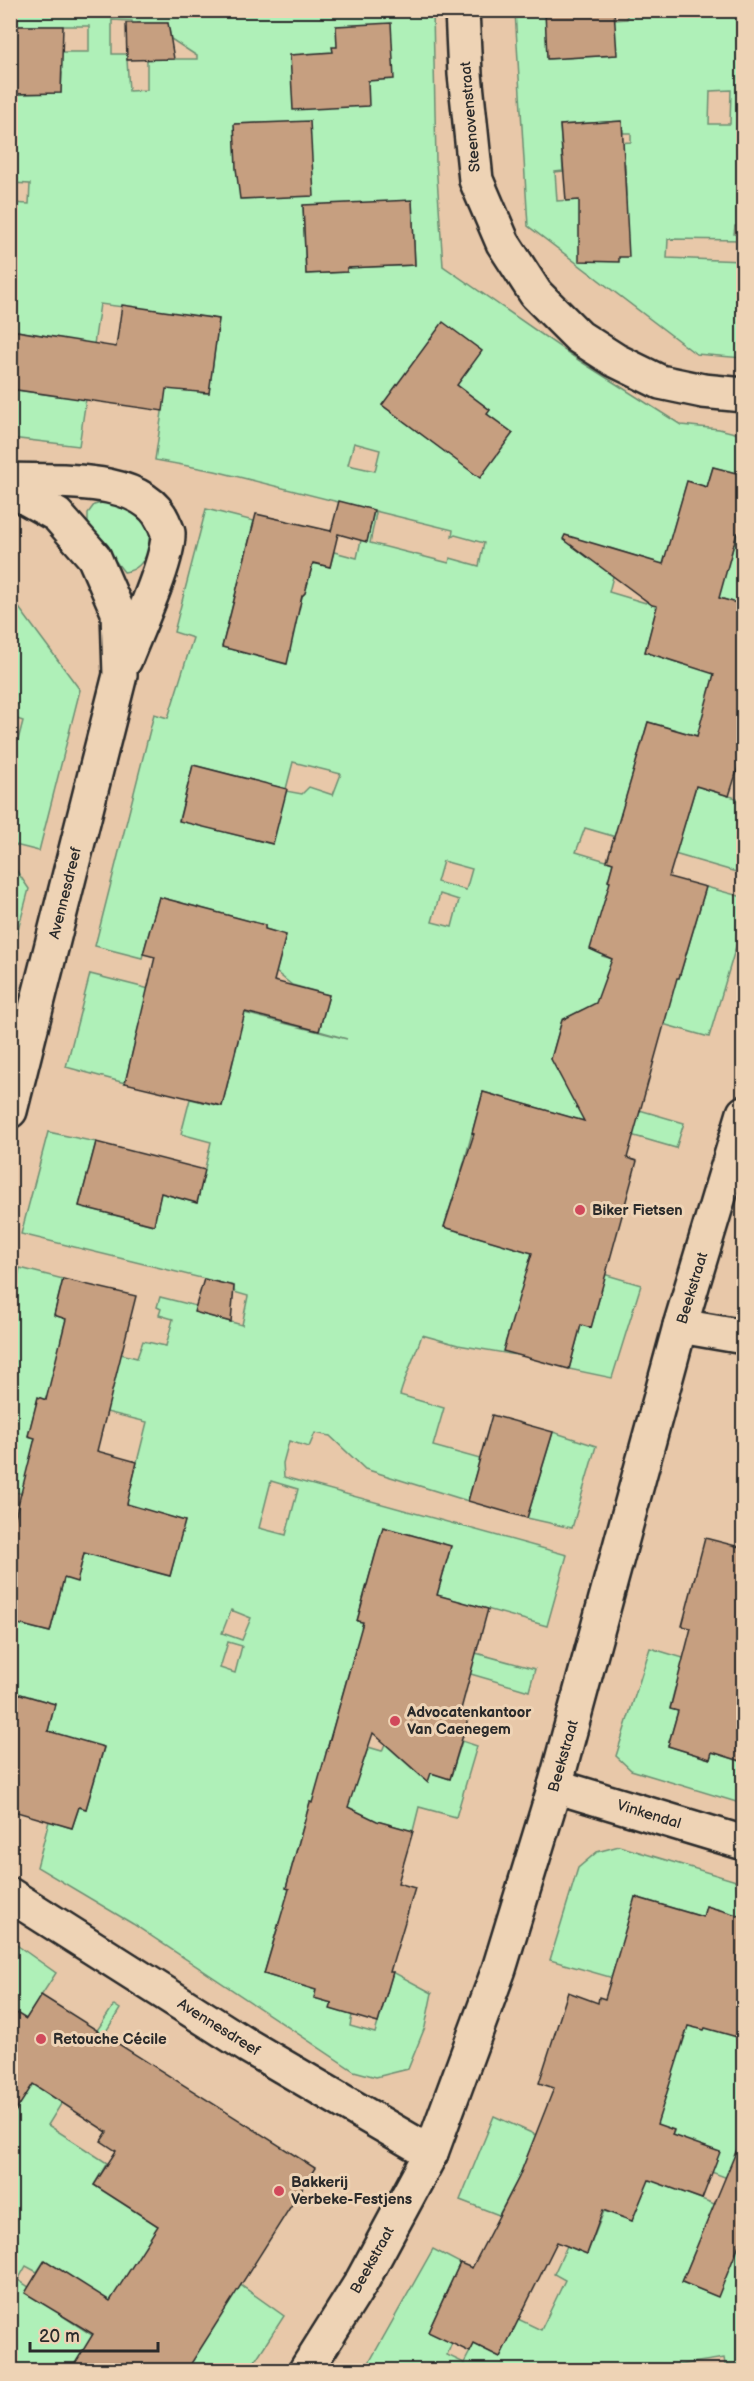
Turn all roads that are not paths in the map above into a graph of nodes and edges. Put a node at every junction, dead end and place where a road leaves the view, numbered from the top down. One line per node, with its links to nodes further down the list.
1 (462, 10): 2 (street, Steenovenstraat)
2 (744, 395)
3 (10, 480): 5 (street, Avennesdreef)
4 (10, 489): 5 (street, Avennesdreef)
5 (120, 675): 6 (street, Avennesdreef)
6 (10, 1111)
7 (744, 1113): 8 (street, Beekstraat)
8 (680, 1326): 9 (street); 10 (street, Beekstraat)
9 (744, 1337)
10 (555, 1786): 11 (street, Vinkendal); 13 (street, Beekstraat)
11 (744, 1843)
12 (10, 1895): 13 (street, Avennesdreef)
13 (430, 2154): 14 (street, Beekstraat)
14 (306, 2370)

